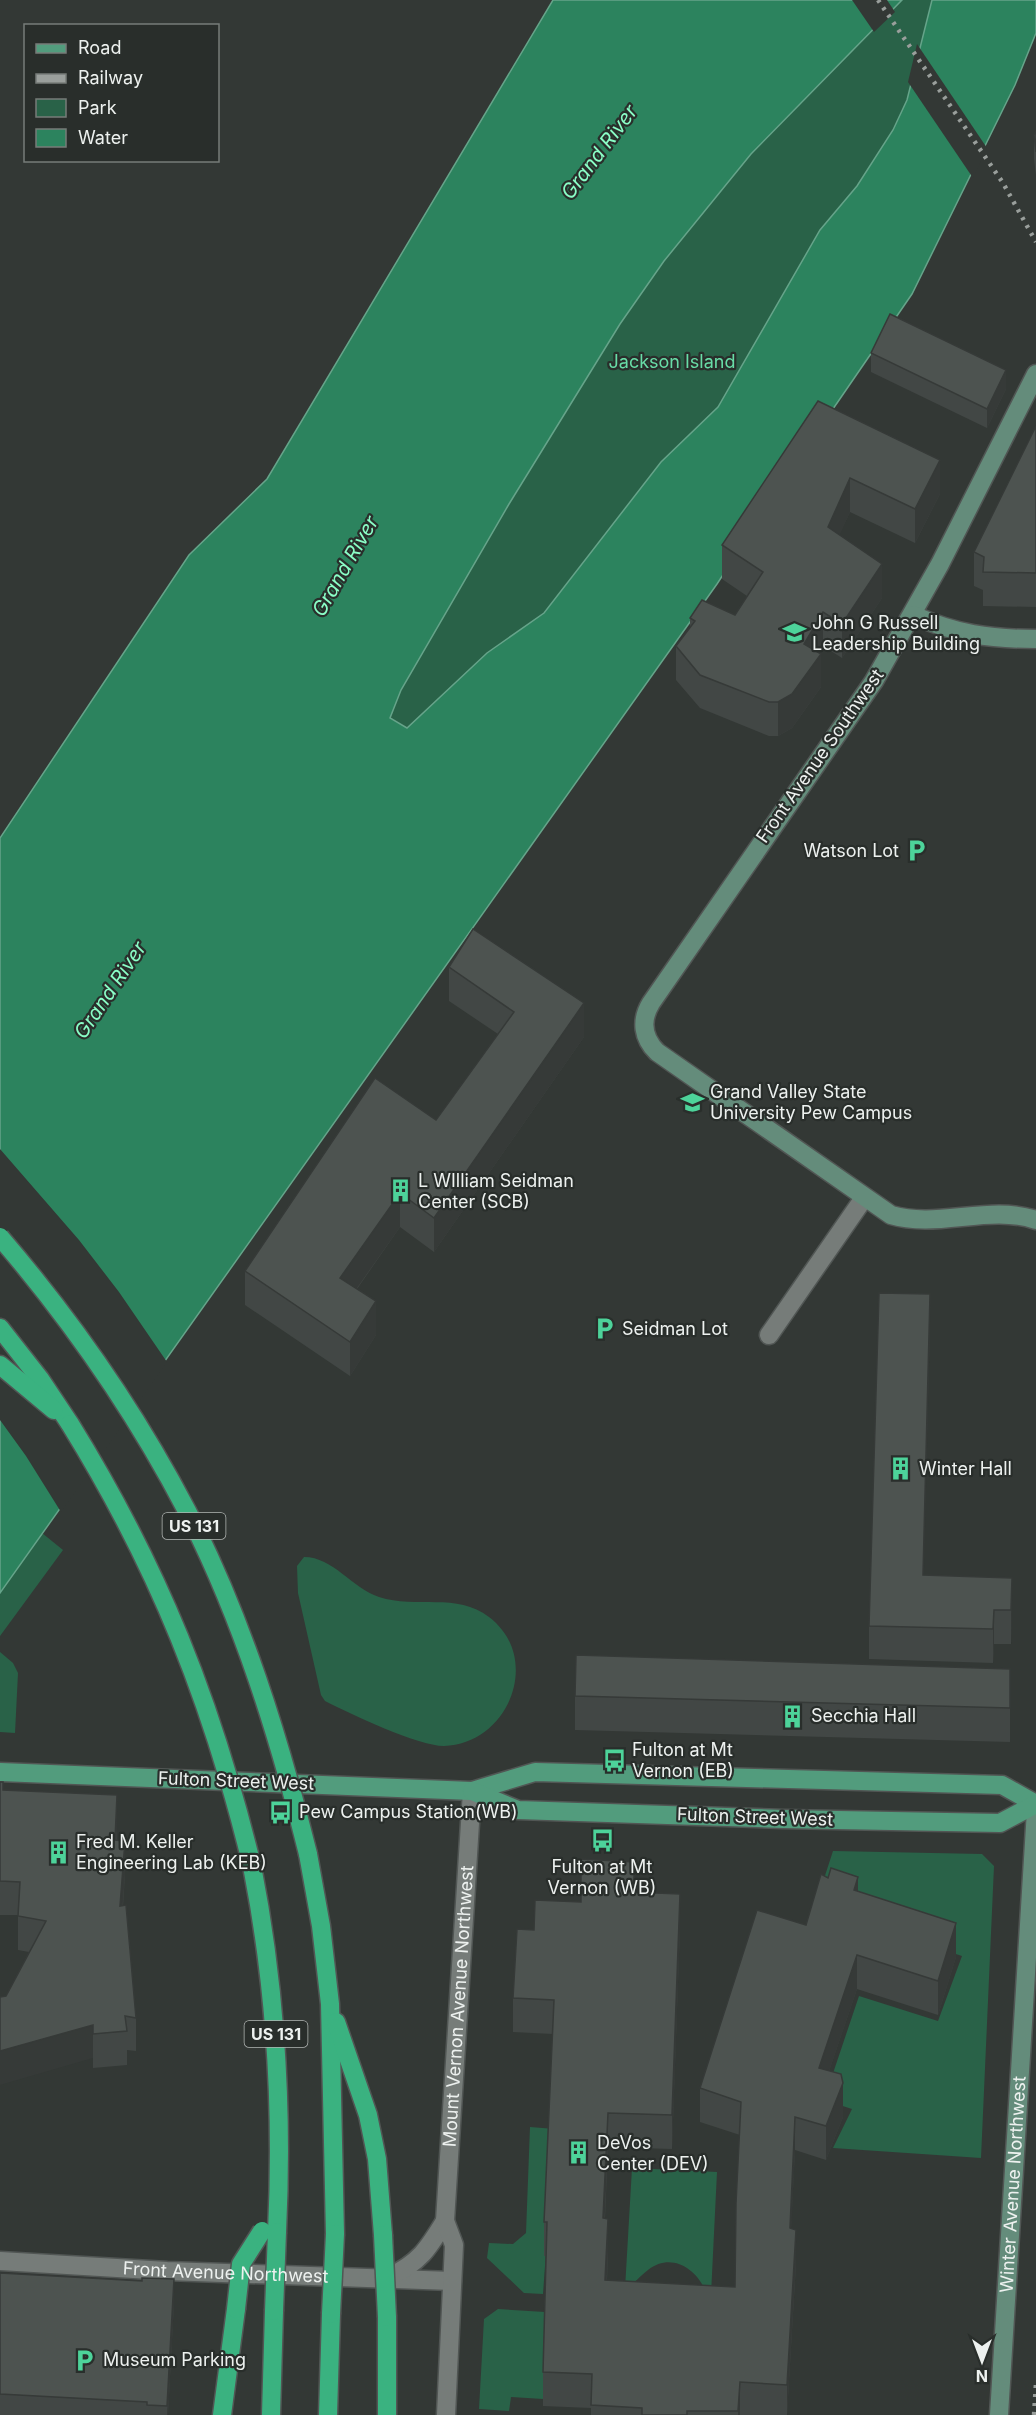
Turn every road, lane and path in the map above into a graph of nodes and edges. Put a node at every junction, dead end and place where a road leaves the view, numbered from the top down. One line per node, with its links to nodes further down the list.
1 (1036, 374): 2 (street, Front Avenue Southwest)
2 (913, 615): 3 (street); 4 (street, Front Avenue Southwest)
3 (1036, 639)
4 (864, 1198): 5 (street); 8 (street)
5 (1036, 1220)
6 (0, 1238): 15 (highway, US 131, bridge)
7 (0, 1328): 10 (highway, US 131)
8 (769, 1335)
9 (0, 1365): 10 (highway)
10 (70, 1424): 17 (highway, US 131, bridge)
11 (0, 1772): 12 (main road, Fulton Street West)
12 (472, 1791): 13 (main road, Fulton Street West); 13 (main road, Fulton Street West); 16 (street, Mount Vernon Avenue Northwest)
13 (1036, 1804)
14 (1036, 1810): 26 (street, Winter Avenue Northwest)
15 (330, 2004): 23 (highway, US 131, bridge); 24 (highway, bridge)
16 (445, 2221): 19 (street, Mount Vernon Avenue Northwest); 20 (street, Mount Vernon Avenue Northwest)
17 (269, 2231): 21 (highway, bridge); 22 (highway, bridge)
18 (0, 2261): 19 (street, Front Avenue Northwest)
19 (384, 2279): 20 (street, Front Avenue Northwest)
20 (452, 2281): 25 (street, Mount Vernon Avenue Northwest)
21 (222, 2415)
22 (271, 2415)
23 (328, 2415)
24 (387, 2415)
25 (446, 2415)
26 (999, 2415)

